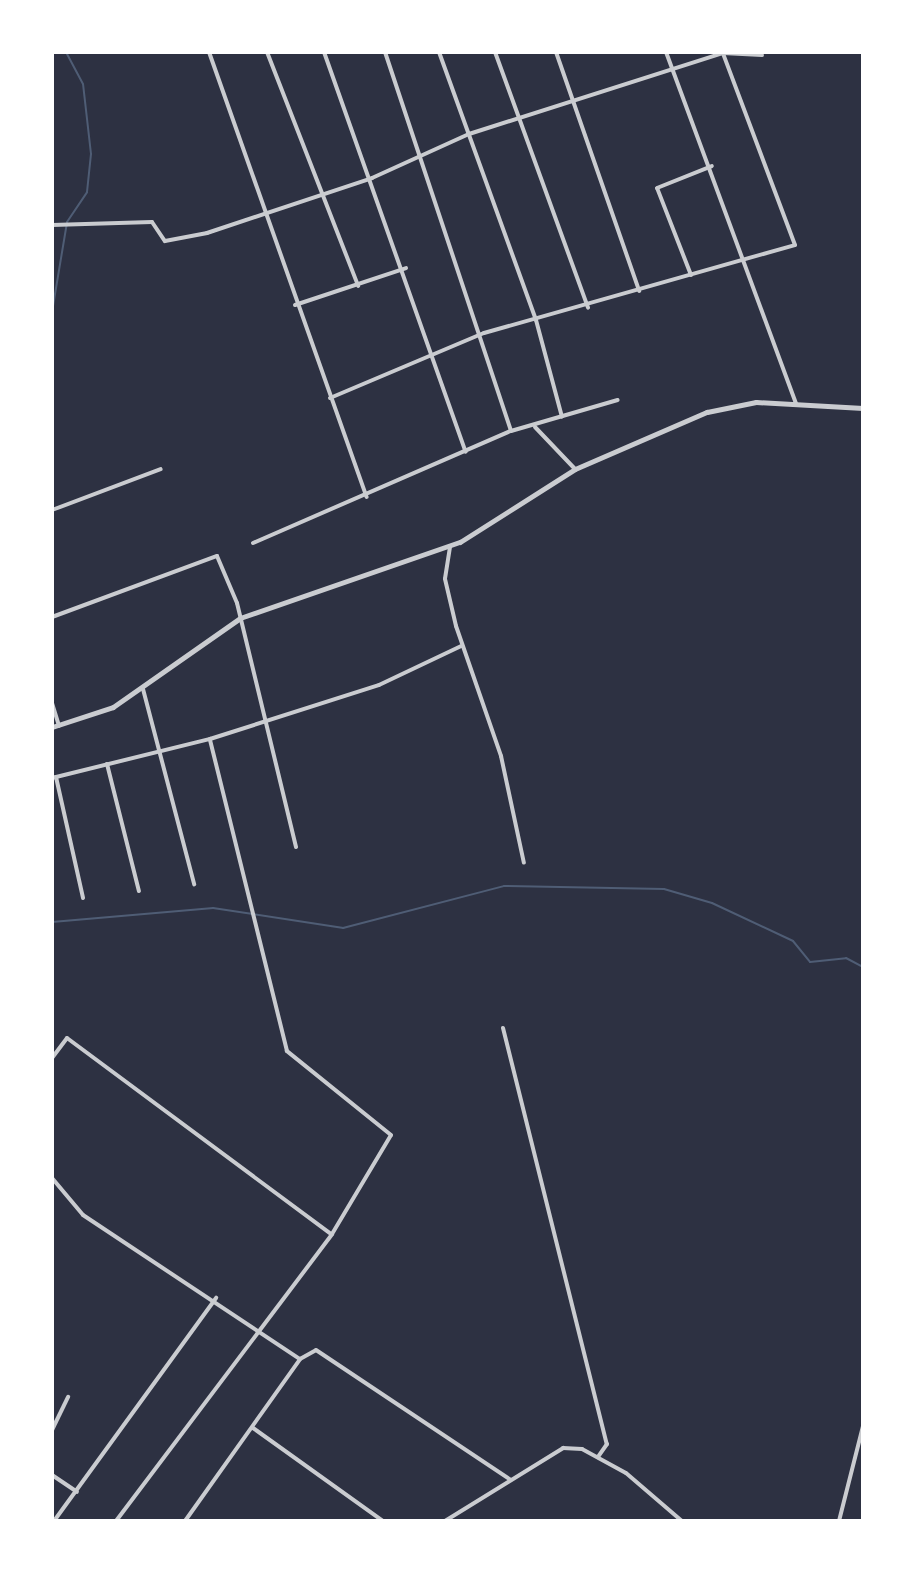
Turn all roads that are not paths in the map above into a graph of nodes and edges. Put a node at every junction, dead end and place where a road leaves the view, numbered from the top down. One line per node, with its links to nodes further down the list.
1 (209, 52): 19 (street)
2 (267, 52): 18 (street)
3 (324, 52): 17 (street)
4 (385, 52): 15 (street)
5 (439, 52): 14 (street)
6 (495, 52): 13 (street)
7 (556, 52): 12 (street)
8 (666, 52): 11 (street)
9 (723, 53): 10 (street); 11 (street); 21 (street)
10 (762, 55)
11 (675, 71): 12 (street); 16 (street)
12 (576, 101): 13 (street); 25 (street)
13 (519, 119): 14 (street); 27 (street)
14 (469, 134): 15 (street); 28 (street)
15 (421, 156): 17 (street); 29 (street)
16 (712, 166): 21 (street); 23 (street)
17 (372, 178): 18 (street); 22 (street)
18 (323, 196): 19 (street); 24 (street)
19 (270, 216): 20 (street); 26 (street)
20 (52, 225)
21 (747, 261): 23 (street); 33 (street)
22 (406, 268): 24 (street); 30 (street)
23 (691, 275): 25 (street)
24 (358, 286): 26 (street)
25 (639, 291): 27 (street)
26 (295, 305): 31 (street)
27 (588, 308): 28 (street)
28 (536, 320): 29 (street); 35 (street)
29 (484, 333): 30 (street); 37 (street)
30 (436, 358): 31 (street); 38 (street)
31 (330, 398): 41 (street)
32 (618, 400): 35 (street)
33 (796, 406): 34 (street); 40 (street)
34 (863, 408)
35 (562, 417): 36 (street)
36 (535, 427): 37 (street); 40 (street)
37 (511, 431): 38 (street)
38 (466, 452): 41 (street)
39 (161, 469): 42 (street)
40 (575, 469): 44 (street)
41 (367, 497): 43 (street)
42 (52, 510)
43 (253, 543)
44 (450, 547): 46 (street); 47 (street)
45 (52, 617): 46 (street)
46 (240, 618): 48 (street); 50 (street)
47 (461, 646): 50 (street); 57 (street)
48 (143, 689): 51 (street); 53 (street)
49 (52, 703): 51 (street)
50 (262, 723): 52 (street); 56 (street)
51 (55, 727)
52 (210, 739): 53 (street); 64 (street)
53 (160, 748): 54 (street); 58 (street)
54 (107, 764): 55 (street); 59 (street)
55 (54, 778): 60 (street)
56 (296, 847)
57 (524, 863)
58 (194, 884)
59 (139, 891)
60 (83, 898)
61 (503, 1028): 72 (street)
62 (52, 1058): 64 (street)
63 (52, 1178): 65 (street)
64 (332, 1234): 66 (street)
65 (216, 1298): 66 (street); 75 (street)
66 (257, 1329): 67 (street); 77 (street)
67 (300, 1359): 70 (street); 74 (street)
68 (68, 1397): 71 (street)
69 (863, 1426): 82 (street)
70 (253, 1428): 78 (street); 79 (street)
71 (52, 1430)
72 (598, 1457): 74 (street); 81 (street)
73 (52, 1475): 75 (street)
74 (511, 1480): 80 (street)
75 (77, 1492): 76 (street)
76 (54, 1521)
77 (116, 1521)
78 (185, 1521)
79 (383, 1521)
80 (445, 1521)
81 (682, 1521)
82 (839, 1521)

